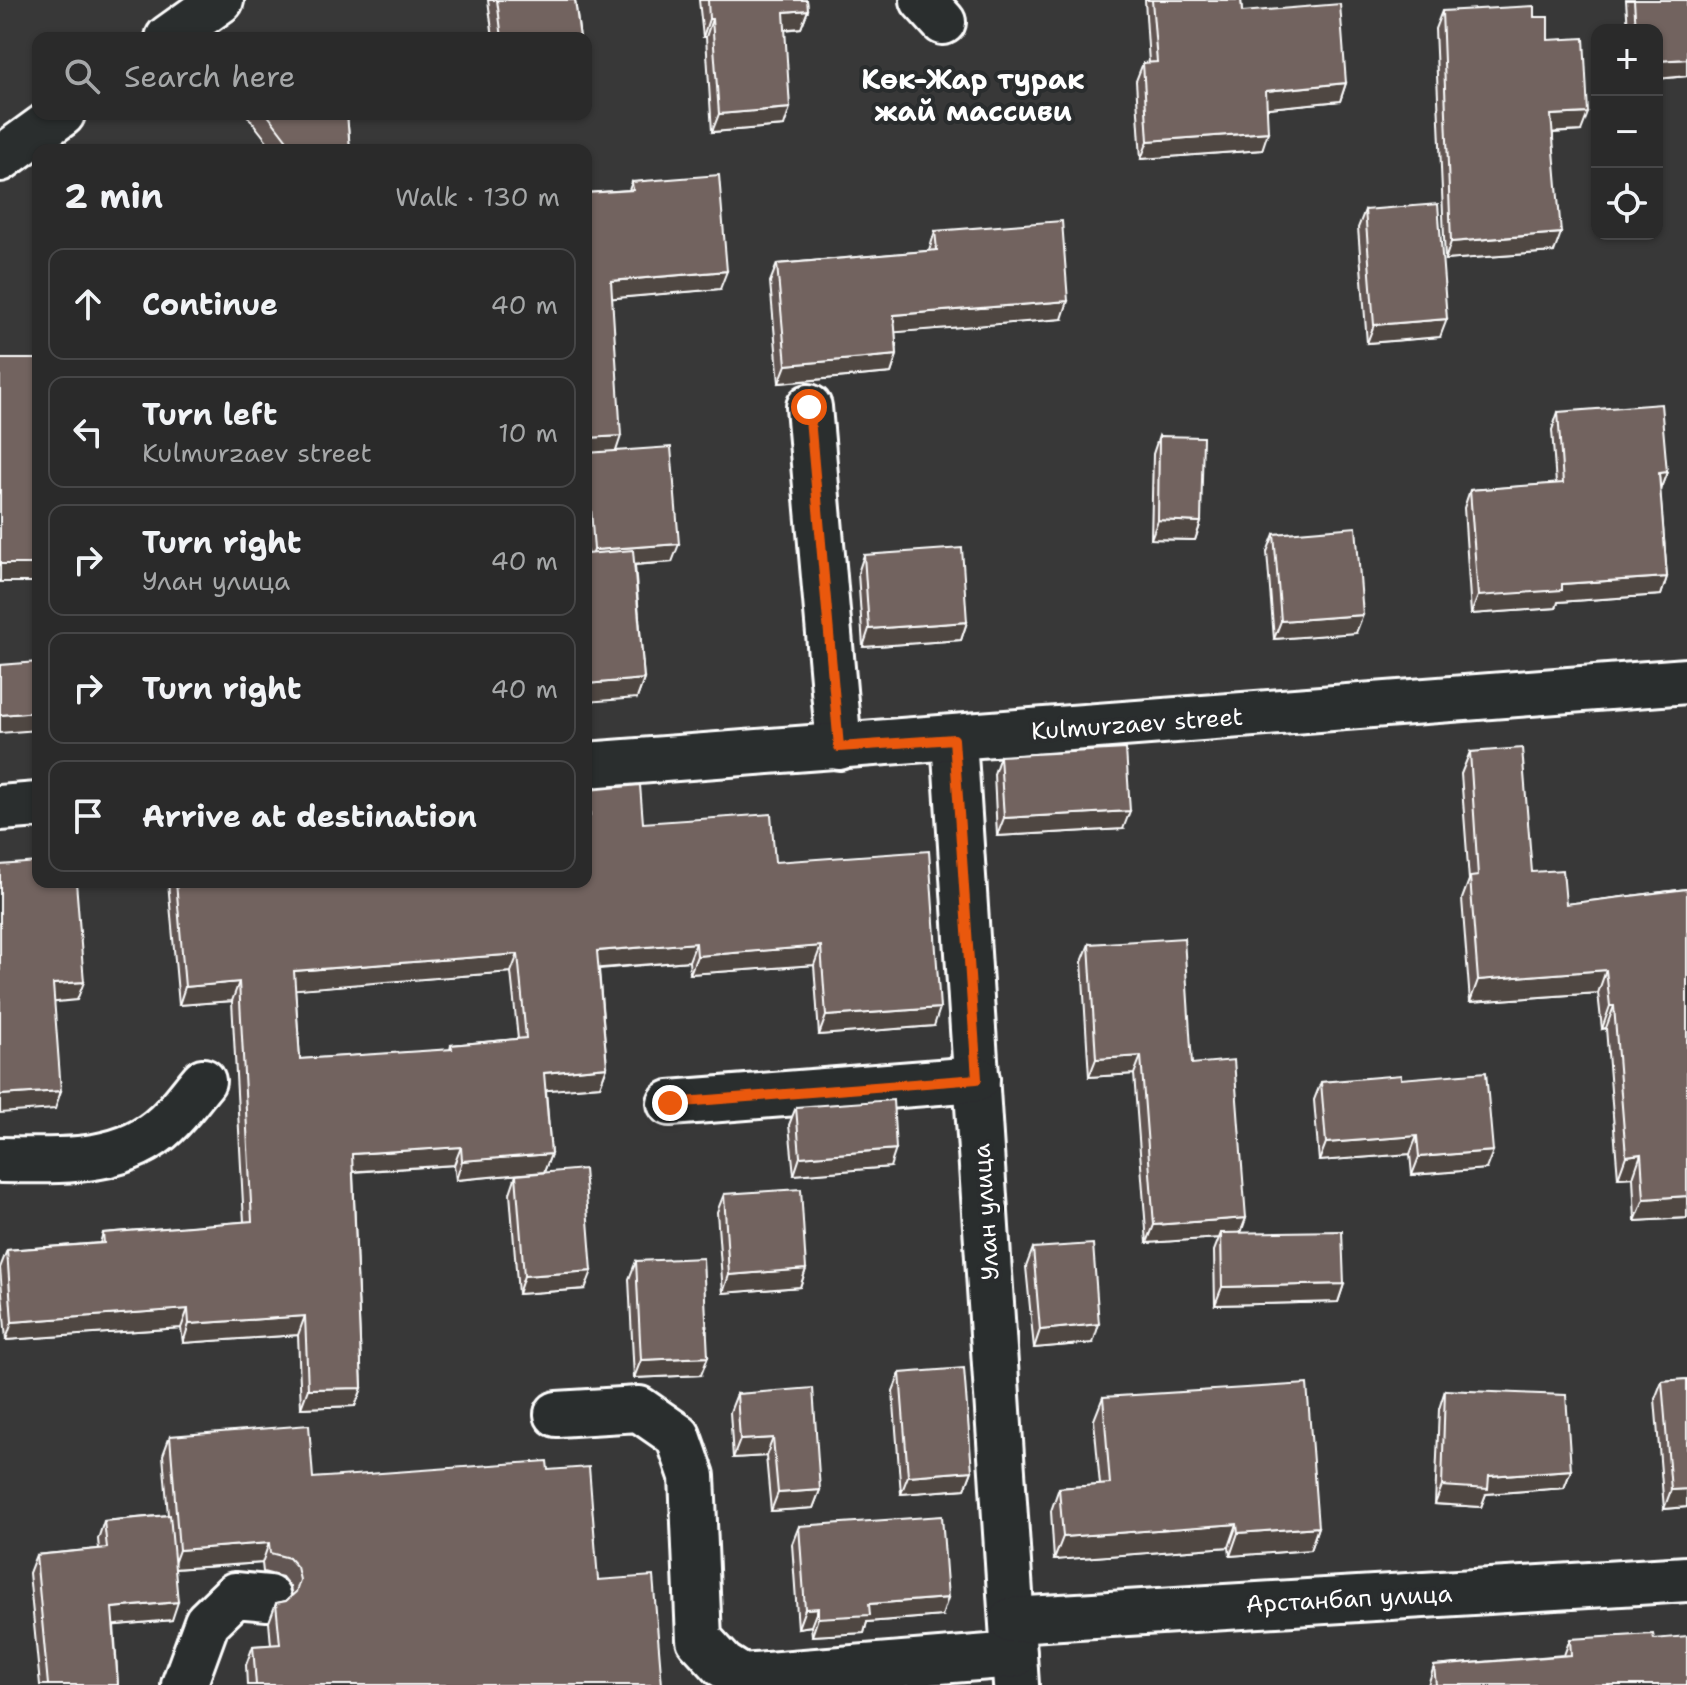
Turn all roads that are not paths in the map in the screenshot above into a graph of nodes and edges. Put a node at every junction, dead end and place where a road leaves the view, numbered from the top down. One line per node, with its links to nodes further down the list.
1 (221, 0): 2 (street)
2 (176, 32)
3 (54, 120): 4 (street)
4 (0, 159)
5 (809, 407): 8 (street)
6 (1687, 681): 7 (street, Kulmurzaev street)
7 (954, 739): 8 (street, Kulmurzaev street); 12 (street, Улан улица)
8 (839, 747): 9 (street, Kulmurzaev street)
9 (592, 765)
10 (32, 805): 11 (street)
11 (0, 808)
12 (977, 1079): 14 (street); 19 (street, Улан улица)
13 (203, 1081): 15 (street)
14 (670, 1103)
15 (0, 1160)
16 (557, 1414): 19 (street, Арстанбап улица)
17 (1687, 1579): 19 (street, Арстанбап улица)
18 (268, 1598): 20 (street)
19 (1014, 1653)
20 (184, 1685)

